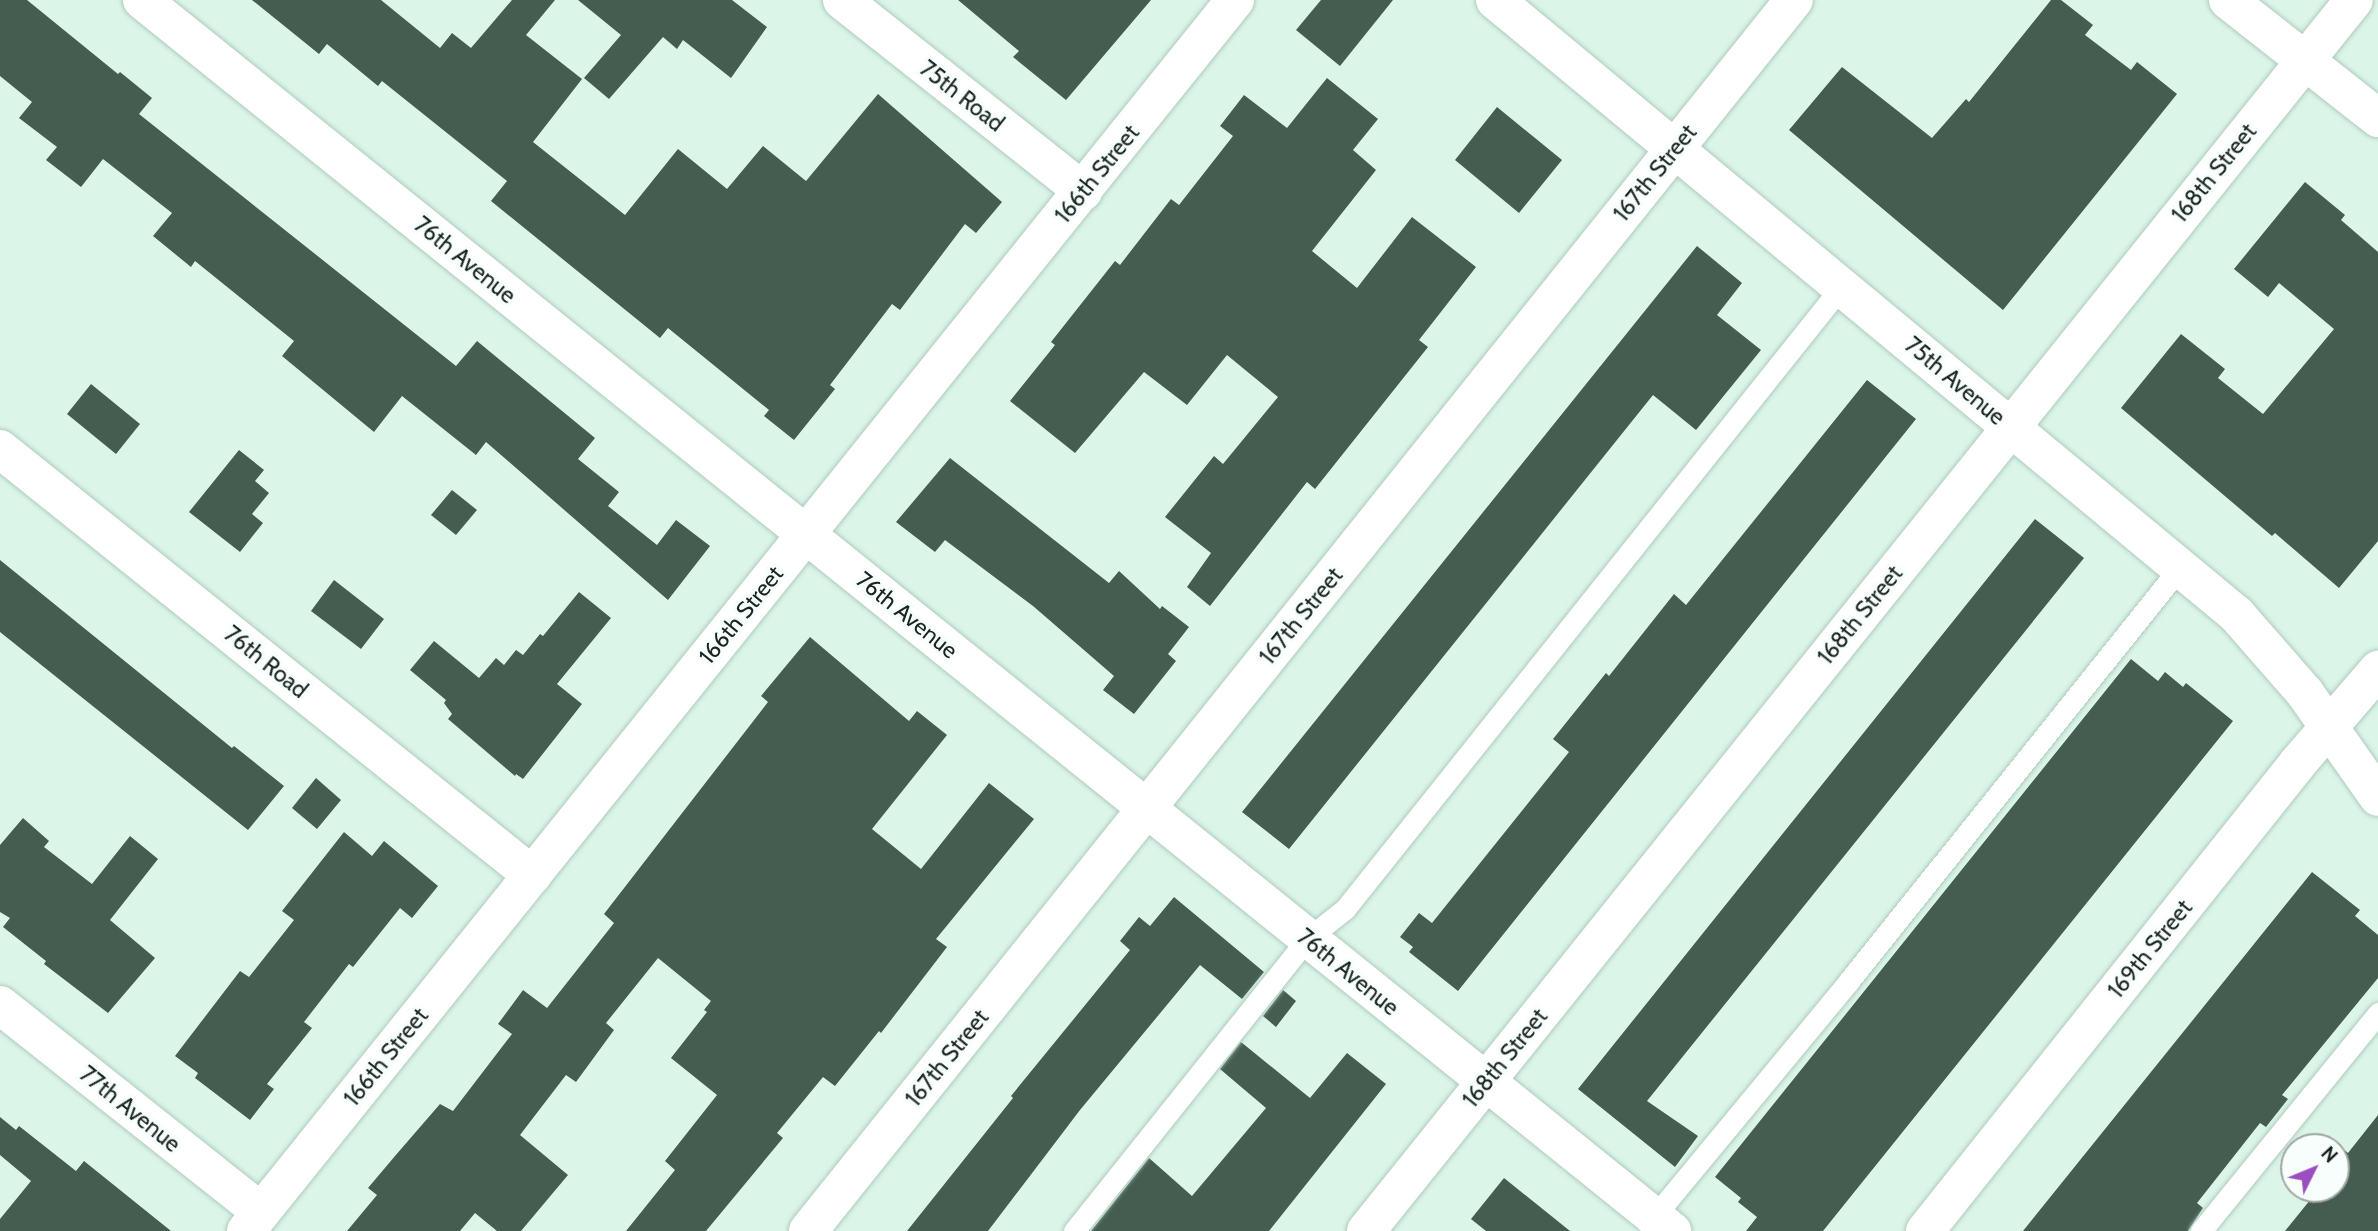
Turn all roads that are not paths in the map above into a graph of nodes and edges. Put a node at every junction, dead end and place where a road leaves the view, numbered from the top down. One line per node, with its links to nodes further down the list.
1 (142, 0): 15 (street, 76th Avenue)
2 (842, 0): 11 (street, 75th Road)
3 (1235, 0): 11 (street, 166th Street)
4 (1495, 0): 10 (street, 75th Avenue)
5 (1794, 0): 10 (street, 167th Street)
6 (2228, 0): 8 (street)
7 (2354, 0): 8 (street, 168th Street)
8 (2304, 61): 9 (street); 13 (street, 168th Street)
9 (2378, 118)
10 (1676, 147): 12 (street, 75th Avenue); 20 (street, 167th Street)
11 (1083, 191): 15 (street, 166th Street)
12 (1842, 286): 13 (street, 75th Avenue); 22 (lane)
13 (2010, 428): 16 (street, 75th Avenue); 25 (street, 168th Street)
14 (0, 449): 21 (street, 76th Road)
15 (807, 533): 20 (street, 76th Avenue); 21 (street, 166th Street)
16 (2182, 566): 18 (street, 75th Avenue); 27 (lane)
17 (2378, 670): 18 (street, 169th Street)
18 (2329, 728): 19 (street, 75th Avenue); 31 (street, 169th Street)
19 (2378, 797)
20 (1146, 810): 22 (street, 76th Avenue); 28 (street, 167th Street)
21 (532, 875): 26 (street, 166th Street)
22 (1307, 939): 25 (street, 76th Avenue); 29 (lane)
23 (0, 1005): 26 (street, 77th Avenue)
24 (2378, 1013): 32 (lane)
25 (1486, 1082): 27 (street, 76th Avenue); 30 (street, 168th Street)
26 (254, 1222)
27 (1656, 1226)
28 (808, 1231)
29 (1074, 1231)
30 (1366, 1231)
31 (1925, 1231)
32 (2201, 1231)

